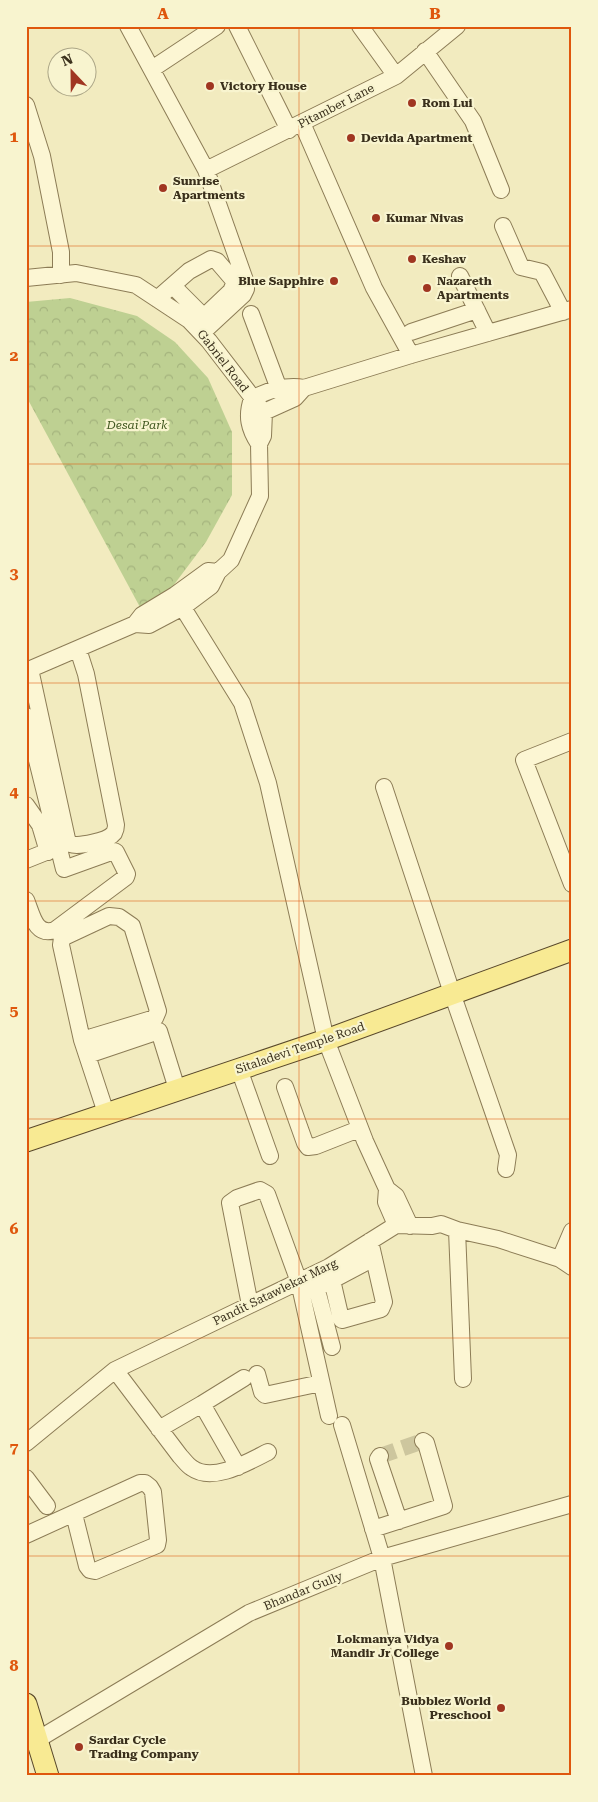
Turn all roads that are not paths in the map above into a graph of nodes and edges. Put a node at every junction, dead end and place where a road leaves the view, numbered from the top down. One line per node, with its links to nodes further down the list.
1 (128, 26): 7 (street)
2 (217, 26): 7 (street)
3 (237, 26): 10 (street)
4 (360, 26): 8 (street)
5 (457, 26): 6 (street, Pitamber Lane)
6 (425, 51): 8 (street, Pitamber Lane); 12 (street)
7 (152, 69): 11 (street)
8 (396, 76): 10 (street, Pitamber Lane)
9 (26, 105): 14 (street)
10 (296, 127): 11 (street, Pitamber Lane); 24 (street)
11 (206, 170): 21 (street)
12 (501, 190)
13 (503, 226): 20 (street)
14 (61, 275): 16 (street, Gabriel Road); 18 (street, Gabriel Road)
15 (460, 276): 19 (street)
16 (26, 278)
17 (173, 286): 18 (street); 21 (street); 21 (street)
18 (158, 299): 21 (street, Gabriel Road)
19 (477, 310): 22 (street); 23 (street)
20 (567, 310): 23 (street)
21 (203, 329): 25 (street); 27 (street, Gabriel Road)
22 (411, 332)
23 (488, 333): 24 (street)
24 (411, 355): 26 (street)
25 (279, 388): 26 (street); 27 (street)
26 (304, 388): 28 (street)
27 (252, 399): 28 (street, Gabriel Road); 29 (street)
28 (264, 414): 29 (street)
29 (259, 444): 30 (street)
30 (179, 601): 31 (street); 44 (street)
31 (78, 649): 32 (street); 32 (street)
32 (28, 670)
33 (26, 716): 37 (street)
34 (572, 740): 40 (street)
35 (384, 787): 43 (street)
36 (26, 805): 37 (street)
37 (46, 823): 38 (street)
38 (53, 850): 39 (street); 41 (street)
39 (26, 860)
40 (572, 884)
41 (26, 900)
42 (572, 950): 43 (main road, Sitaladevi Temple Road)
43 (452, 993): 44 (main road, Sitaladevi Temple Road); 53 (street)
44 (326, 1040): 46 (main road, Sitaladevi Temple Road); 50 (street)
45 (85, 1047): 45 (street); 48 (street); 49 (street)
46 (239, 1069): 48 (main road, Sitaladevi Temple Road); 52 (street)
47 (285, 1087): 50 (street)
48 (177, 1089): 49 (main road, Sitaladevi Temple Road)
49 (106, 1113): 51 (main road, Sitaladevi Temple Road)
50 (360, 1129): 54 (street)
51 (26, 1141)
52 (270, 1156)
53 (506, 1169)
54 (400, 1220): 55 (street); 57 (street, Pandit Satawlekar Marg)
55 (457, 1230): 59 (street); 65 (street)
56 (572, 1231): 59 (street)
57 (370, 1241): 58 (street); 61 (street, Pandit Satawlekar Marg)
58 (374, 1258): 60 (street); 60 (street)
59 (566, 1263)
60 (332, 1280): 61 (street)
61 (309, 1282): 62 (street, Pandit Satawlekar Marg); 62 (street); 63 (street); 66 (street)
62 (250, 1305): 64 (street, Pandit Satawlekar Marg)
63 (332, 1347)
64 (115, 1370): 68 (street); 70 (street, Pandit Satawlekar Marg)
65 (463, 1379)
66 (322, 1383): 67 (street); 79 (street)
67 (202, 1404): 68 (street); 73 (street)
68 (159, 1429): 73 (street)
69 (423, 1441): 78 (street)
70 (26, 1444)
71 (268, 1452): 73 (street)
72 (380, 1456): 78 (street)
73 (238, 1467)
74 (26, 1478): 76 (street)
75 (572, 1504): 81 (street, Bhandar Gully)
76 (47, 1506)
77 (74, 1514): 77 (street); 80 (street)
78 (398, 1521): 79 (street)
79 (373, 1530): 81 (street)
80 (26, 1535)
81 (382, 1558): 83 (street, Bhandar Gully); 85 (street)
82 (26, 1704): 83 (main road)
83 (37, 1740): 84 (main road)
84 (48, 1776)
85 (424, 1776)

